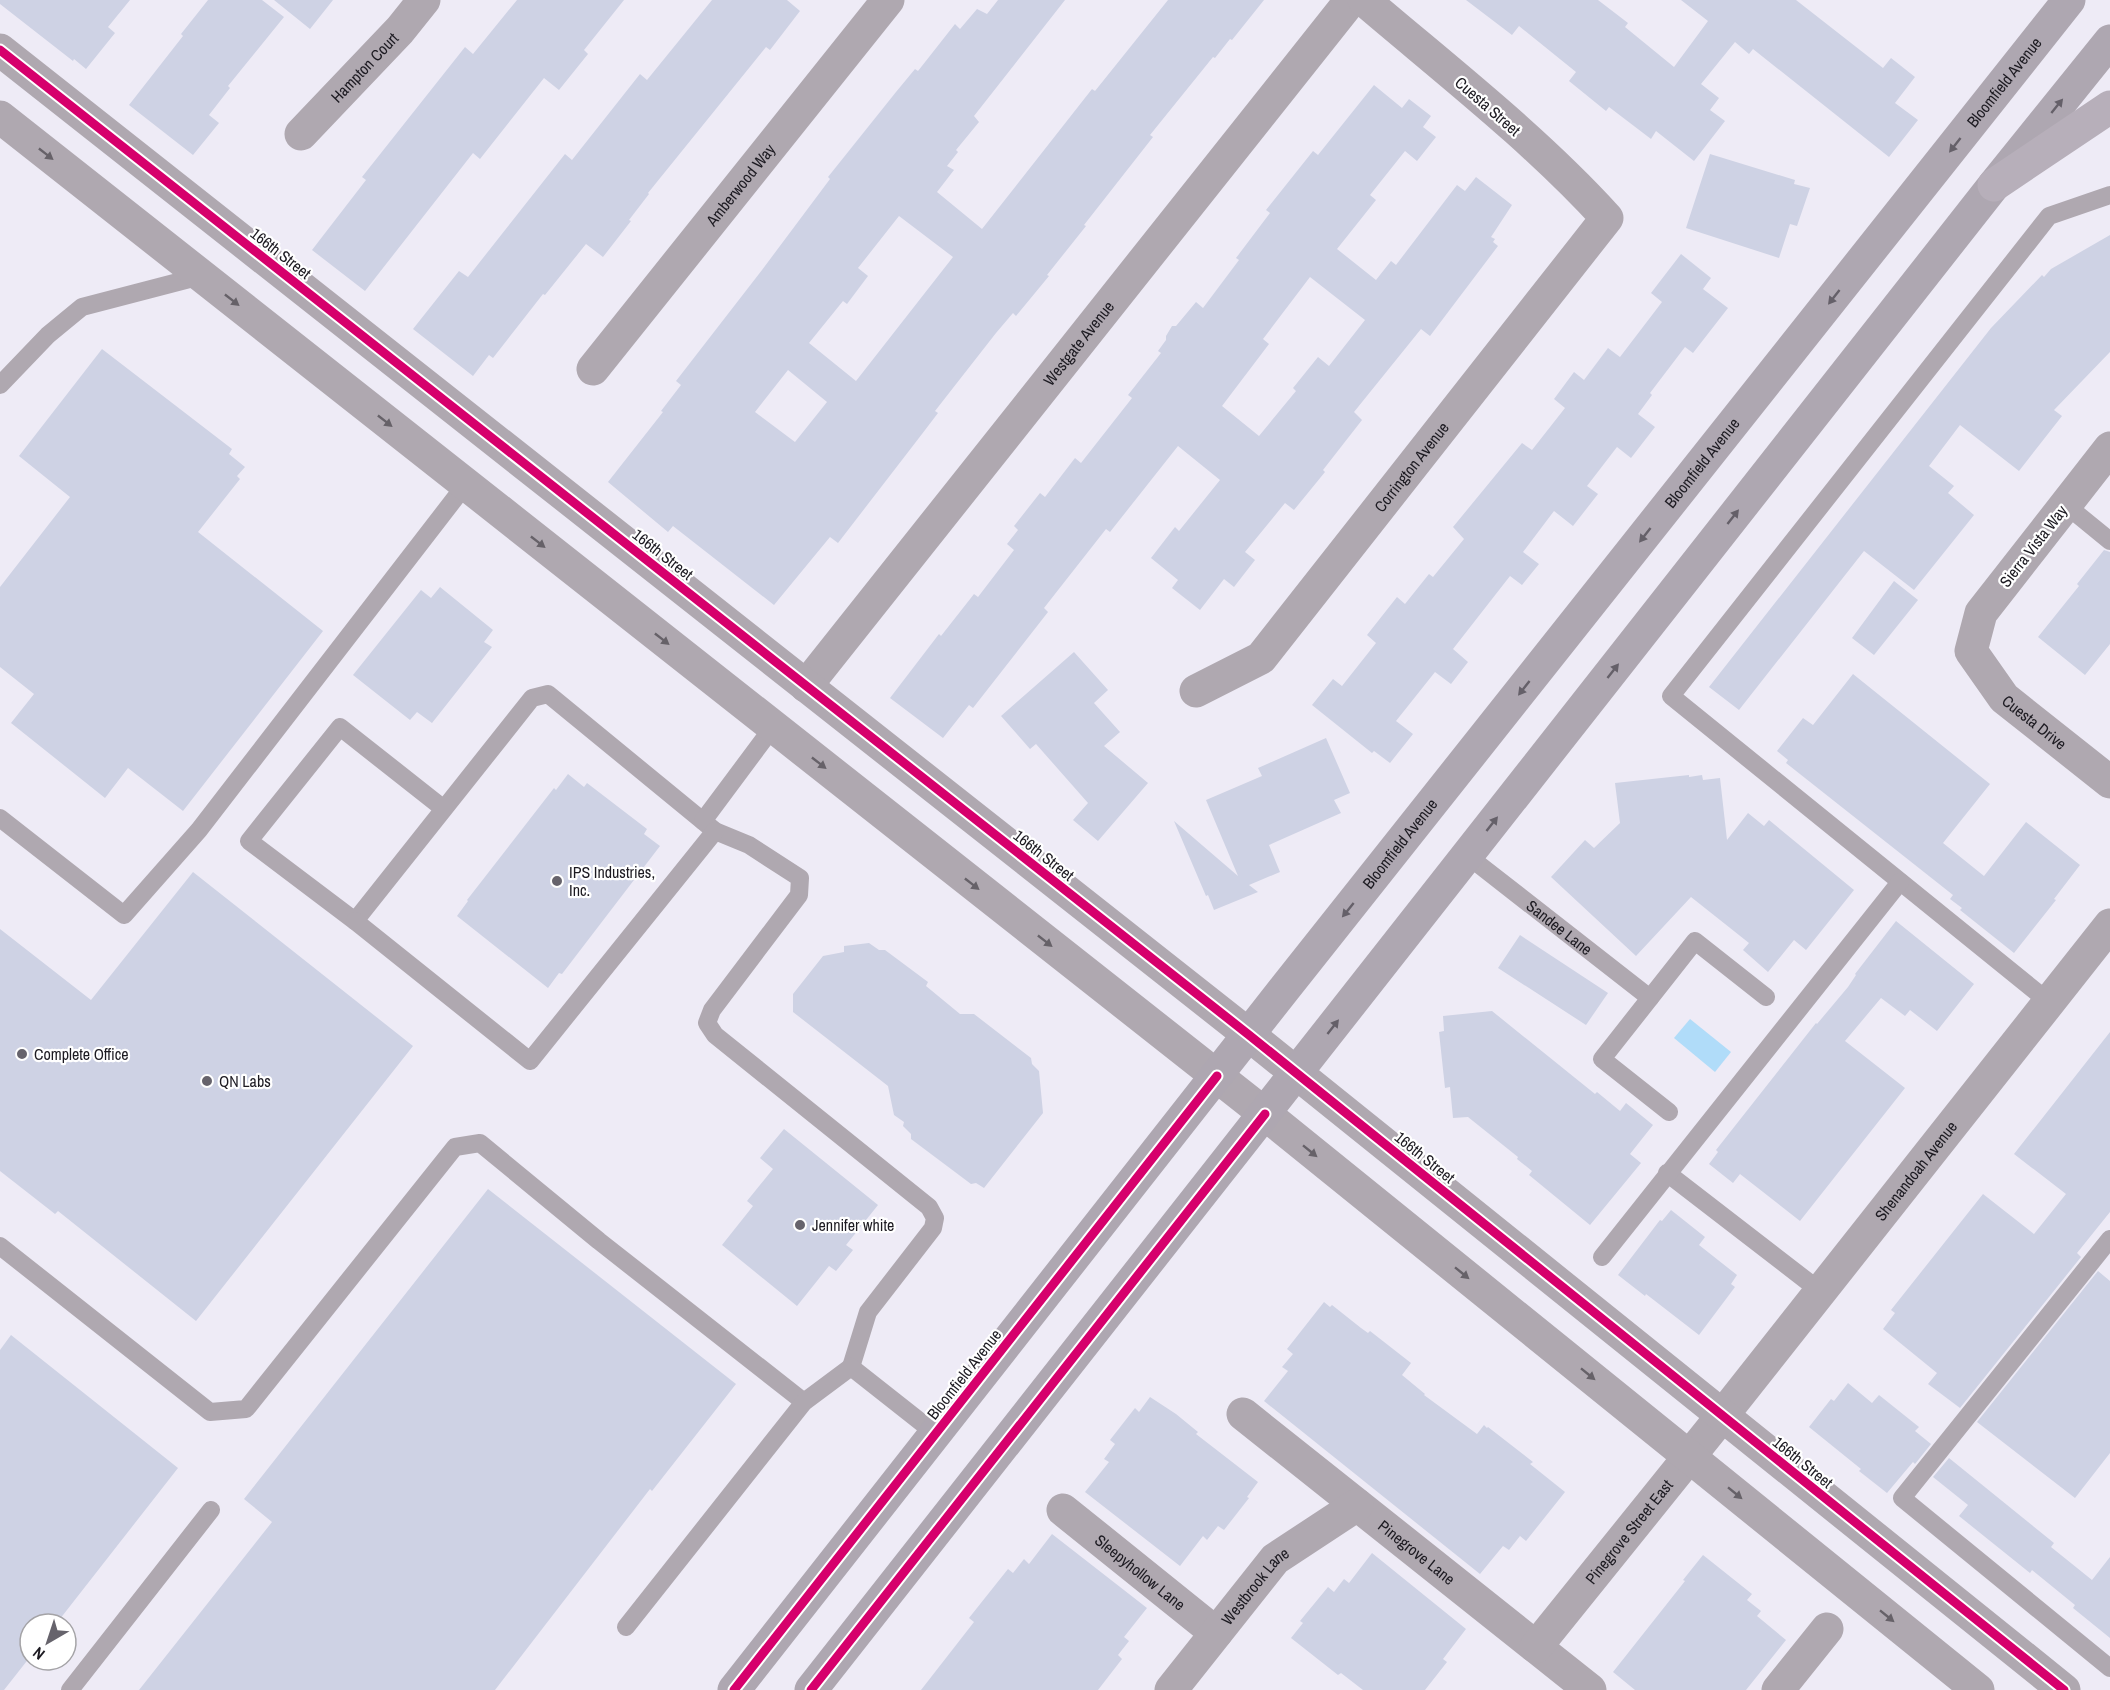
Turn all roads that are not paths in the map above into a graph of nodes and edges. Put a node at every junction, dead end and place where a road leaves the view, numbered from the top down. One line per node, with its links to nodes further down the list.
1 (424, 0): 10 (street, Hampton Court)
2 (888, 0): 15 (street, Amberwood Way)
3 (1351, 0): 22 (street, Westgate Avenue)
4 (1364, 0): 13 (street, Cuesta Street)
5 (2069, 0): 36 (main road, Bloomfield Avenue, one-way to 36)
6 (2110, 41): 11 (main road, one-way to 6)
7 (0, 50): 22 (street, 166th Street)
8 (2110, 107): 11 (highway)
9 (0, 117): 14 (street, one-way to 14)
10 (301, 134)
11 (1994, 184): 29 (main road, one-way to 11)
12 (2110, 195): 30 (lane)
13 (1606, 218): 23 (street, Corrington Avenue)
14 (201, 276): 16 (lane); 18 (street, one-way to 18)
15 (593, 369)
16 (0, 385)
17 (2110, 448): 19 (street, Sierra Vista Way)
18 (466, 484): 24 (street, one-way to 24); 27 (lane)
19 (2066, 505): 20 (lane); 21 (street, Sierra Vista Way)
20 (2110, 541)
21 (1971, 651): 25 (street, Cuesta Drive)
22 (806, 686): 24 (street, Westgate Avenue); 36 (street, 166th Street)
23 (1196, 691)
24 (773, 727): 28 (lane); 38 (street, one-way to 38)
25 (2110, 782)
26 (444, 809): 28 (lane); 31 (lane); 31 (lane)
27 (0, 818)
28 (709, 826): 31 (lane); 46 (lane)
29 (1468, 856): 34 (lane, Sandee Lane); 37 (main road, one-way to 29)
30 (1900, 882): 35 (lane); 41 (lane)
31 (355, 921)
32 (2110, 925): 35 (street, Shenandoah Avenue)
33 (1766, 997): 34 (lane)
34 (1650, 998): 39 (lane)
35 (2049, 1002): 45 (street, Shenandoah Avenue)
36 (1249, 1035): 37 (street, 166th Street); 38 (main road, Bloomfield Avenue)
37 (1297, 1073): 40 (main road); 49 (street, 166th Street)
38 (1216, 1076): 40 (street); 50 (main road, Bloomfield Avenue)
39 (1669, 1112)
40 (1265, 1114): 51 (street, one-way to 51); 62 (main road)
41 (1667, 1173): 44 (lane); 45 (lane)
42 (2110, 1239): 59 (lane)
43 (0, 1246): 47 (lane)
44 (1602, 1257)
45 (1820, 1291): 49 (street, Shenandoah Avenue)
46 (851, 1367): 47 (lane); 50 (lane)
47 (804, 1402): 55 (lane)
48 (1243, 1414): 52 (street, Pinegrove Lane)
49 (1722, 1416): 51 (street, Pinegrove Street East); 67 (street, 166th Street)
50 (936, 1434): 61 (main road, Bloomfield Avenue)
51 (1690, 1456): 58 (street, Pinegrove Street East); 66 (street, one-way to 66)
52 (1357, 1505): 57 (street, Westbrook Lane); 58 (street, Pinegrove Lane)
53 (212, 1510): 60 (lane)
54 (1063, 1510): 57 (street, Sleepyhollow Lane)
55 (626, 1627)
56 (1827, 1629): 65 (street)
57 (1216, 1633): 63 (street, Westbrook Lane)
58 (1536, 1647): 64 (street, Pinegrove Lane)
59 (2110, 1668)
60 (70, 1690)
61 (734, 1690)
62 (811, 1690)
63 (1171, 1690)
64 (1590, 1690)
65 (1778, 1690)
66 (1978, 1690)
67 (2064, 1690)

